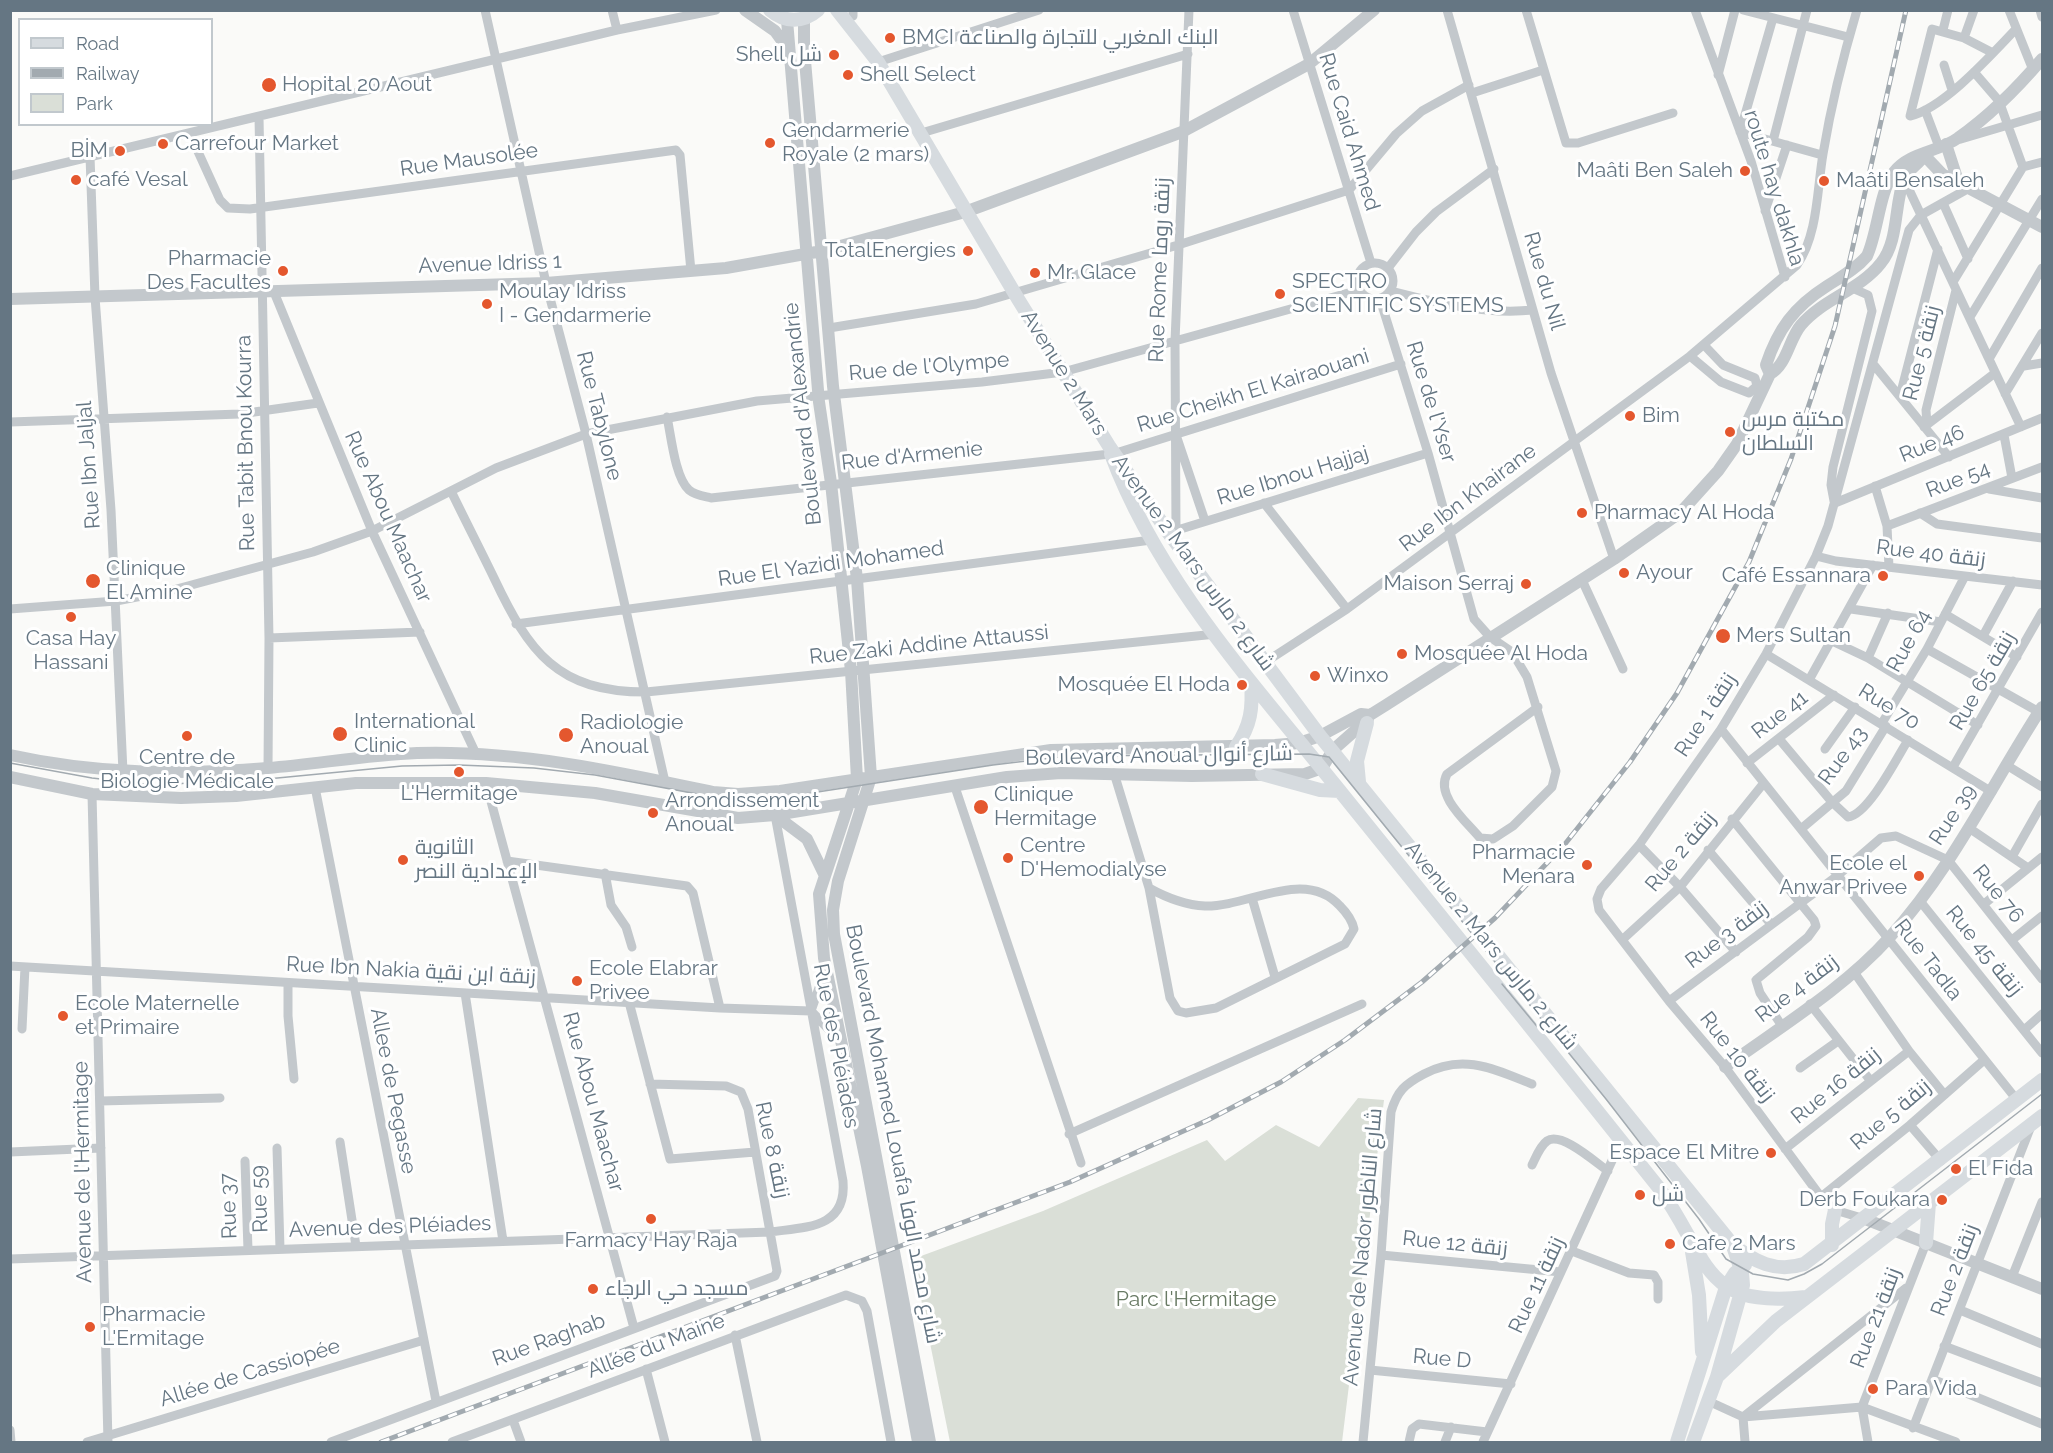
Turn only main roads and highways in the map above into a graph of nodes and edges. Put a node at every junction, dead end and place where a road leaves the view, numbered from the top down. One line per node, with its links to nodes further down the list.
1 (770, 10): 2 (main road)
2 (818, 10)
3 (837, 10): 5 (main road)
4 (852, 12): 5 (main road)
5 (877, 60): 6 (main road, Avenue 2 Mars)
6 (1112, 451): 7 (main road, Avenue 2 Mars شارع 2 مارس); 11 (main road, Avenue 2 Mars شارع 2 مارس)
7 (1251, 682): 9 (main road); 12 (main road, Avenue 2 Mars شارع 2 مارس)
8 (1368, 719): 11 (main road)
9 (1236, 747)
10 (1262, 774): 12 (main road)
11 (1359, 782): 18 (main road, Avenue 2 Mars شارع 2 مارس)
12 (1340, 791): 17 (main road, Avenue 2 Mars شارع 2 مارس)
13 (2043, 1080): 20 (main road)
14 (2043, 1116): 15 (main road)
15 (1929, 1203): 19 (main road); 25 (main road)
16 (1835, 1210): 20 (main road)
17 (1686, 1230): 23 (main road, Avenue 2 Mars شارع 2 مارس); 26 (main road)
18 (1732, 1244): 21 (main road); 22 (main road)
19 (1926, 1244)
20 (1832, 1245): 21 (main road)
21 (1755, 1261): 22 (main road)
22 (1741, 1269): 23 (main road); 24 (main road)
23 (1726, 1287): 24 (main road, Avenue 2 Mars شارع 2 مارس); 26 (main road)
24 (1741, 1295): 25 (main road, Avenue 2 Mars شارع 2 مارس); 27 (main road)
25 (1806, 1296): 27 (main road)
26 (1702, 1369): 28 (main road)
27 (1717, 1377): 29 (main road)
28 (1677, 1443)
29 (1694, 1443)

